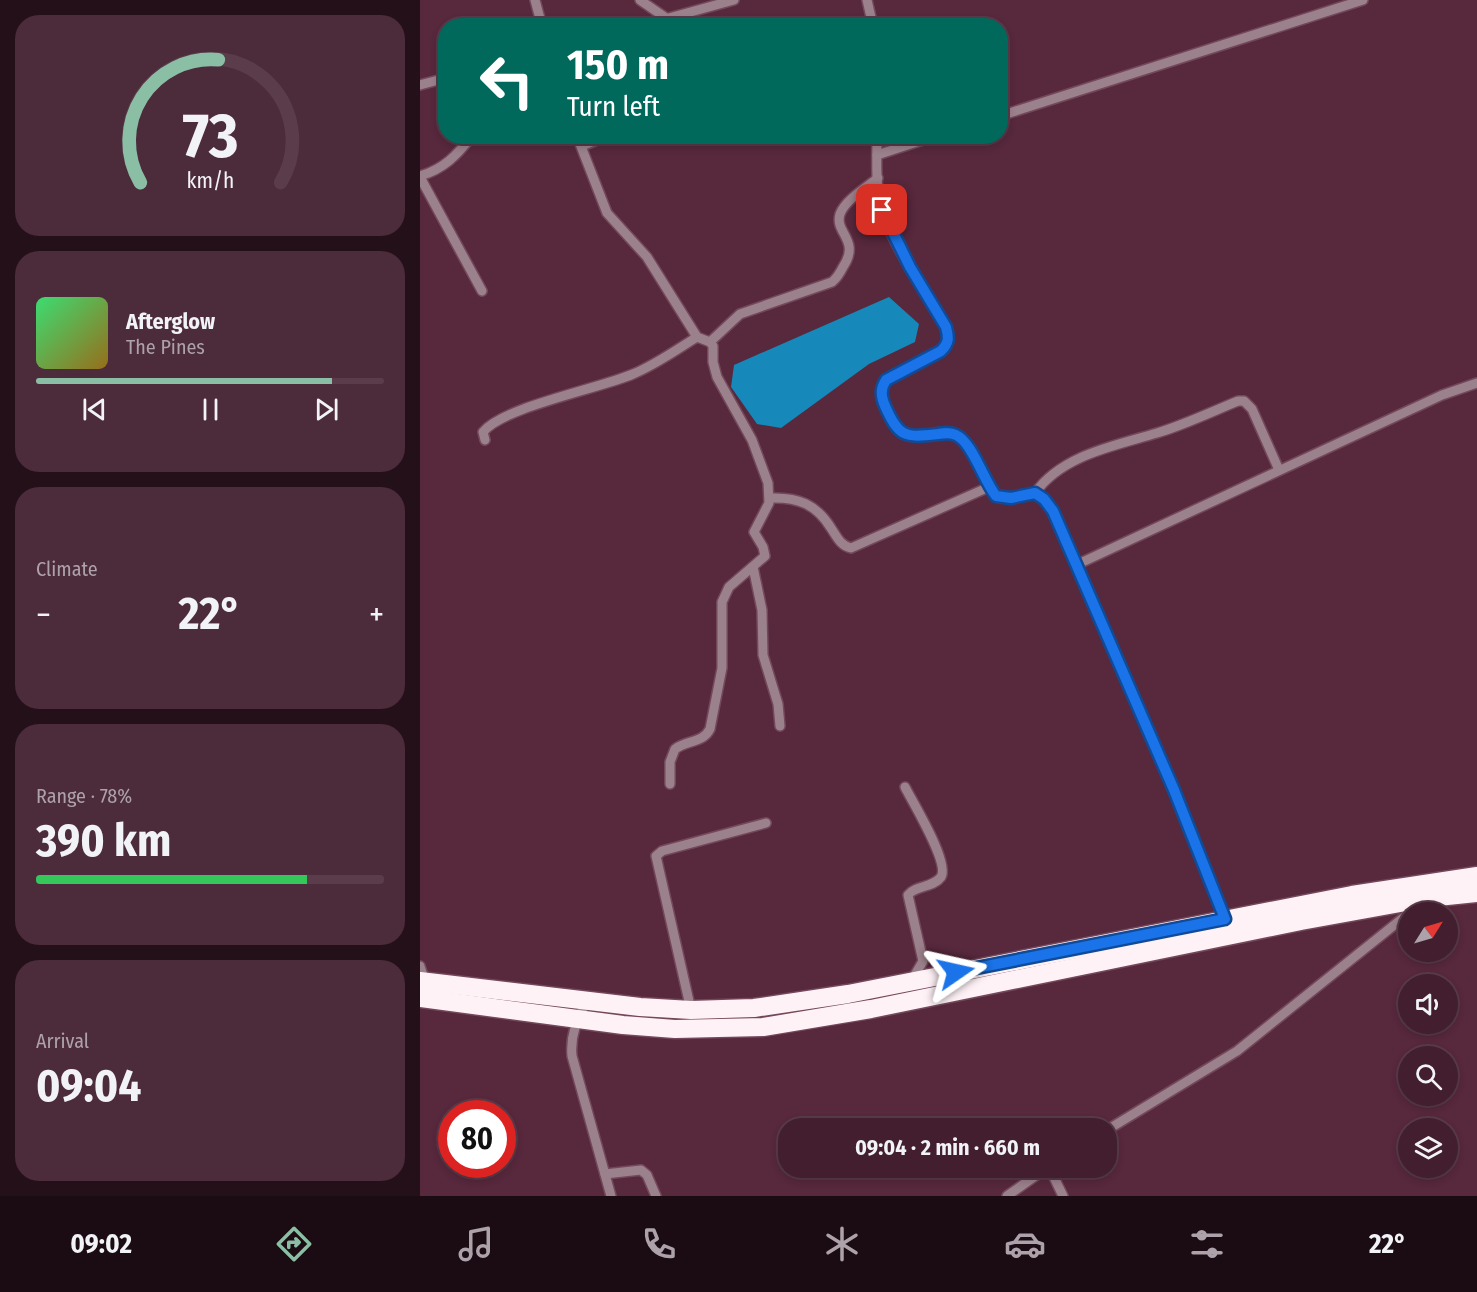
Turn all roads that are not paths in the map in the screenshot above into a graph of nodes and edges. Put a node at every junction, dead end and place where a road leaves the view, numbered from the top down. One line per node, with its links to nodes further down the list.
1 (535, 0): 6 (street)
2 (640, 0): 7 (street)
3 (734, 0): 7 (street)
4 (867, 0): 8 (street)
5 (1363, 0): 11 (street)
6 (540, 18)
7 (666, 18)
8 (871, 18)
9 (438, 80): 10 (street)
10 (420, 85)
11 (1008, 113)
12 (466, 144): 19 (street)
13 (581, 144): 17 (street)
14 (591, 144): 17 (lane)
15 (877, 144): 18 (street)
16 (911, 144): 18 (street)
17 (583, 147): 22 (street)
18 (877, 155): 20 (street)
19 (420, 176): 21 (street)
20 (878, 178): 23 (street); 27 (street)
21 (482, 291)
22 (697, 337): 23 (street); 25 (street)
23 (710, 342): 29 (street)
24 (1477, 383): 26 (street)
25 (485, 440)
26 (1279, 470): 28 (street); 30 (street)
27 (989, 487): 28 (street); 29 (street)
28 (1035, 493): 30 (street)
29 (770, 498): 31 (street)
30 (1076, 565): 40 (street)
31 (753, 567): 32 (street); 33 (street)
32 (780, 726)
33 (670, 784)
34 (905, 787): 42 (street)
35 (766, 823): 46 (street)
36 (1473, 874): 38 (street); 40 (highway)
37 (1477, 892): 38 (highway)
38 (1428, 898): 39 (street); 47 (highway)
39 (1423, 902)
40 (1225, 919): 42 (highway)
41 (1398, 923): 48 (street)
42 (911, 981): 46 (highway)
43 (421, 982): 44 (highway)
44 (459, 993): 45 (highway); 47 (highway)
45 (587, 1001): 46 (highway); 47 (street)
46 (691, 1010)
47 (577, 1020): 49 (street)
48 (1117, 1124)
49 (605, 1174): 52 (street); 53 (street)
50 (1033, 1178): 54 (street)
51 (1054, 1178): 55 (street)
52 (611, 1196)
53 (656, 1196)
54 (1007, 1196)
55 (1063, 1196)

